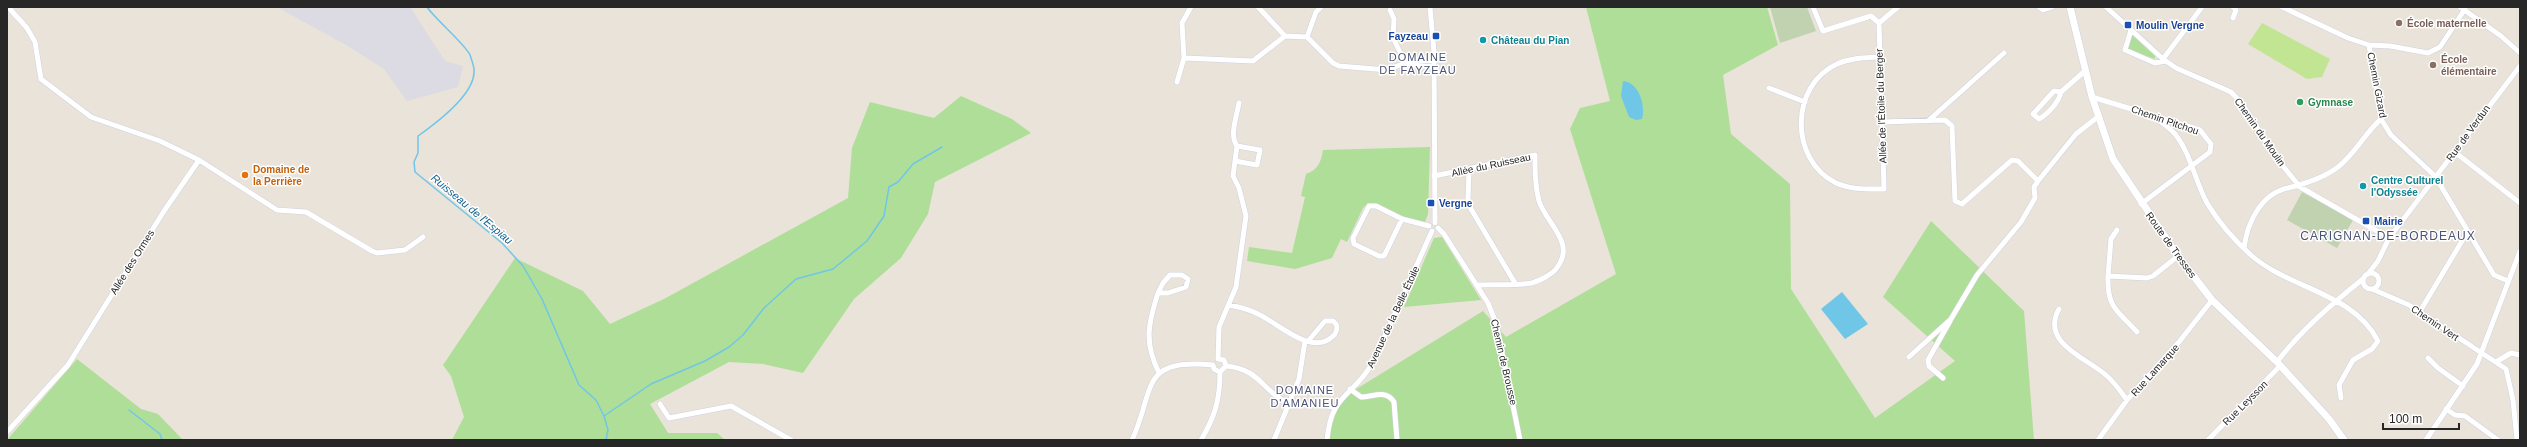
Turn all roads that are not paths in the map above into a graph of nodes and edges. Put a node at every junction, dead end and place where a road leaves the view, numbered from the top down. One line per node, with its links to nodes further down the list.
1 (8, 7): 46 (street)
2 (1191, 7): 26 (street)
3 (1258, 7): 20 (street)
4 (1321, 7): 21 (street)
5 (1430, 7): 28 (street)
6 (1813, 7): 18 (street)
7 (1898, 7): 18 (street)
8 (2039, 7): 9 (street)
9 (2052, 7)
10 (2070, 7): 32 (street, Route de Tresses)
11 (2106, 7): 19 (street, Chemin du Moulin)
12 (2202, 7): 27 (street)
13 (2233, 7): 17 (street)
14 (2282, 7): 22 (street)
15 (2462, 8): 22 (street); 24 (street)
16 (1390, 10): 29 (street)
17 (2233, 18)
18 (1879, 23): 25 (street, Allée de l'Étoile du Berger)
19 (2131, 30): 27 (street, Chemin du Moulin); 27 (street, Chemin du Moulin)
20 (1285, 36): 21 (street); 26 (street)
21 (1307, 37): 29 (street)
22 (2369, 45): 41 (street, Chemin Gizard)
23 (2004, 53): 42 (street)
24 (2520, 53)
25 (1879, 57): 37 (street); 43 (street, Allée de l'Étoile du Berger)
26 (1184, 58): 33 (street)
27 (2164, 60): 53 (street, Chemin du Moulin)
28 (1434, 61): 29 (street); 31 (street)
29 (1405, 62): 31 (street)
30 (2520, 66): 45 (street, Rue de Verdun)
31 (1433, 67): 50 (street)
32 (2086, 70): 35 (street); 36 (street, Route de Tresses)
33 (1177, 82)
34 (1769, 88): 37 (street)
35 (2061, 92): 35 (street)
36 (2092, 97): 39 (street, Chemin Pitchou); 40 (street, Route de Tresses)
37 (1804, 102): 43 (street, Allée de l'Étoile du Berger)
38 (1239, 103): 44 (street)
39 (2152, 115): 48 (street); 48 (street, Chemin Pitchou)
40 (2099, 116): 52 (street); 55 (street, Route de Tresses)
41 (2381, 119): 51 (street, Chemin Gizard); 53 (street)
42 (1928, 121): 43 (street); 52 (street)
43 (1882, 122)
44 (1237, 146): 47 (street); 47 (street)
45 (2456, 153): 51 (street, Rue de Verdun); 54 (street)
46 (199, 160): 62 (street); 107 (street, Allée des Ormes)
47 (1235, 161): 81 (street)
48 (2191, 166): 55 (street, Chemin Pitchou); 64 (street)
49 (1469, 170): 50 (street, Allée du Ruisseau); 73 (street); 73 (street, Allée du Ruisseau)
50 (1434, 176): 57 (street)
51 (2435, 176): 61 (street, Chemin Gizard); 63 (street, Rue de Verdun)
52 (2038, 180): 84 (street)
53 (2300, 187): 63 (street, Chemin du Moulin); 64 (street)
54 (2520, 203)
55 (2141, 204): 66 (street, Route de Tresses)
56 (1402, 220): 56 (street); 58 (street)
57 (1435, 223): 58 (street); 59 (street, Chemin de Brousse)
58 (1431, 228): 59 (street); 100 (street, Avenue de la Belle Étoile)
59 (1438, 228): 74 (street, Chemin de Brousse)
60 (2117, 230): 69 (street)
61 (2468, 231): 72 (street, Chemin Gizard); 83 (street)
62 (423, 237)
63 (2389, 238): 67 (street, Rue de Verdun)
64 (2244, 248): 79 (street)
65 (2520, 251): 72 (street)
66 (2178, 256): 69 (street); 80 (street, Route de Tresses)
67 (2378, 261): 68 (street, Rue de Verdun); 71 (street, Rue de Verdun)
68 (2368, 274): 70 (street); 71 (street)
69 (2108, 276): 85 (street)
70 (2364, 278): 75 (street); 76 (street)
71 (2378, 279): 76 (street); 78 (street)
72 (2508, 281): 87 (street)
73 (1515, 284): 74 (street, Allée du Ruisseau)
74 (1477, 285): 114 (street, Chemin de Brousse)
75 (2352, 288): 76 (street); 79 (street)
76 (2369, 288): 78 (street, Chemin Vert)
77 (1158, 293): 77 (street); 96 (street)
78 (2387, 295): 83 (street, Chemin Vert)
79 (2337, 299): 93 (street); 101 (street)
80 (2212, 300): 93 (street, Route de Tresses); 102 (street, Rue Lamarque)
81 (1229, 304): 86 (street); 91 (street)
82 (2059, 309): 102 (street)
83 (2420, 313): 87 (street, Chemin Vert)
84 (1951, 319): 89 (street); 98 (street)
85 (2137, 332)
86 (1307, 340): 86 (street); 103 (street)
87 (2481, 353): 92 (street, Chemin Vert); 99 (street)
88 (2520, 355): 92 (street)
89 (1909, 357)
90 (2428, 358): 99 (street)
91 (1218, 359): 94 (street); 95 (street)
92 (2496, 362): 120 (street, Chemin Vert)
93 (2279, 364): 116 (street, Rue Leysson); 117 (street, Route de Tresses)
94 (1213, 365): 96 (street); 97 (street)
95 (1226, 366): 97 (street); 103 (street)
96 (1159, 372): 109 (street)
97 (1220, 372): 110 (street)
98 (1943, 378)
99 (2463, 386): 106 (street)
100 (1350, 389): 105 (street, Avenue de la Belle Étoile); 113 (street)
101 (2341, 398)
102 (2127, 400): 115 (street, Rue Lamarque)
103 (1290, 403): 105 (street); 111 (street)
104 (660, 404): 108 (street)
105 (1334, 408): 112 (street, Avenue de la Belle Étoile)
106 (2446, 409): 118 (street); 119 (street)
107 (7, 432)
108 (790, 440)
109 (1132, 440)
110 (1201, 440)
111 (1274, 440)
112 (1327, 440)
113 (1397, 440)
114 (1520, 440)
115 (2098, 440)
116 (2208, 440)
117 (2344, 440)
118 (2427, 440)
119 (2498, 440)
120 (2517, 440)

